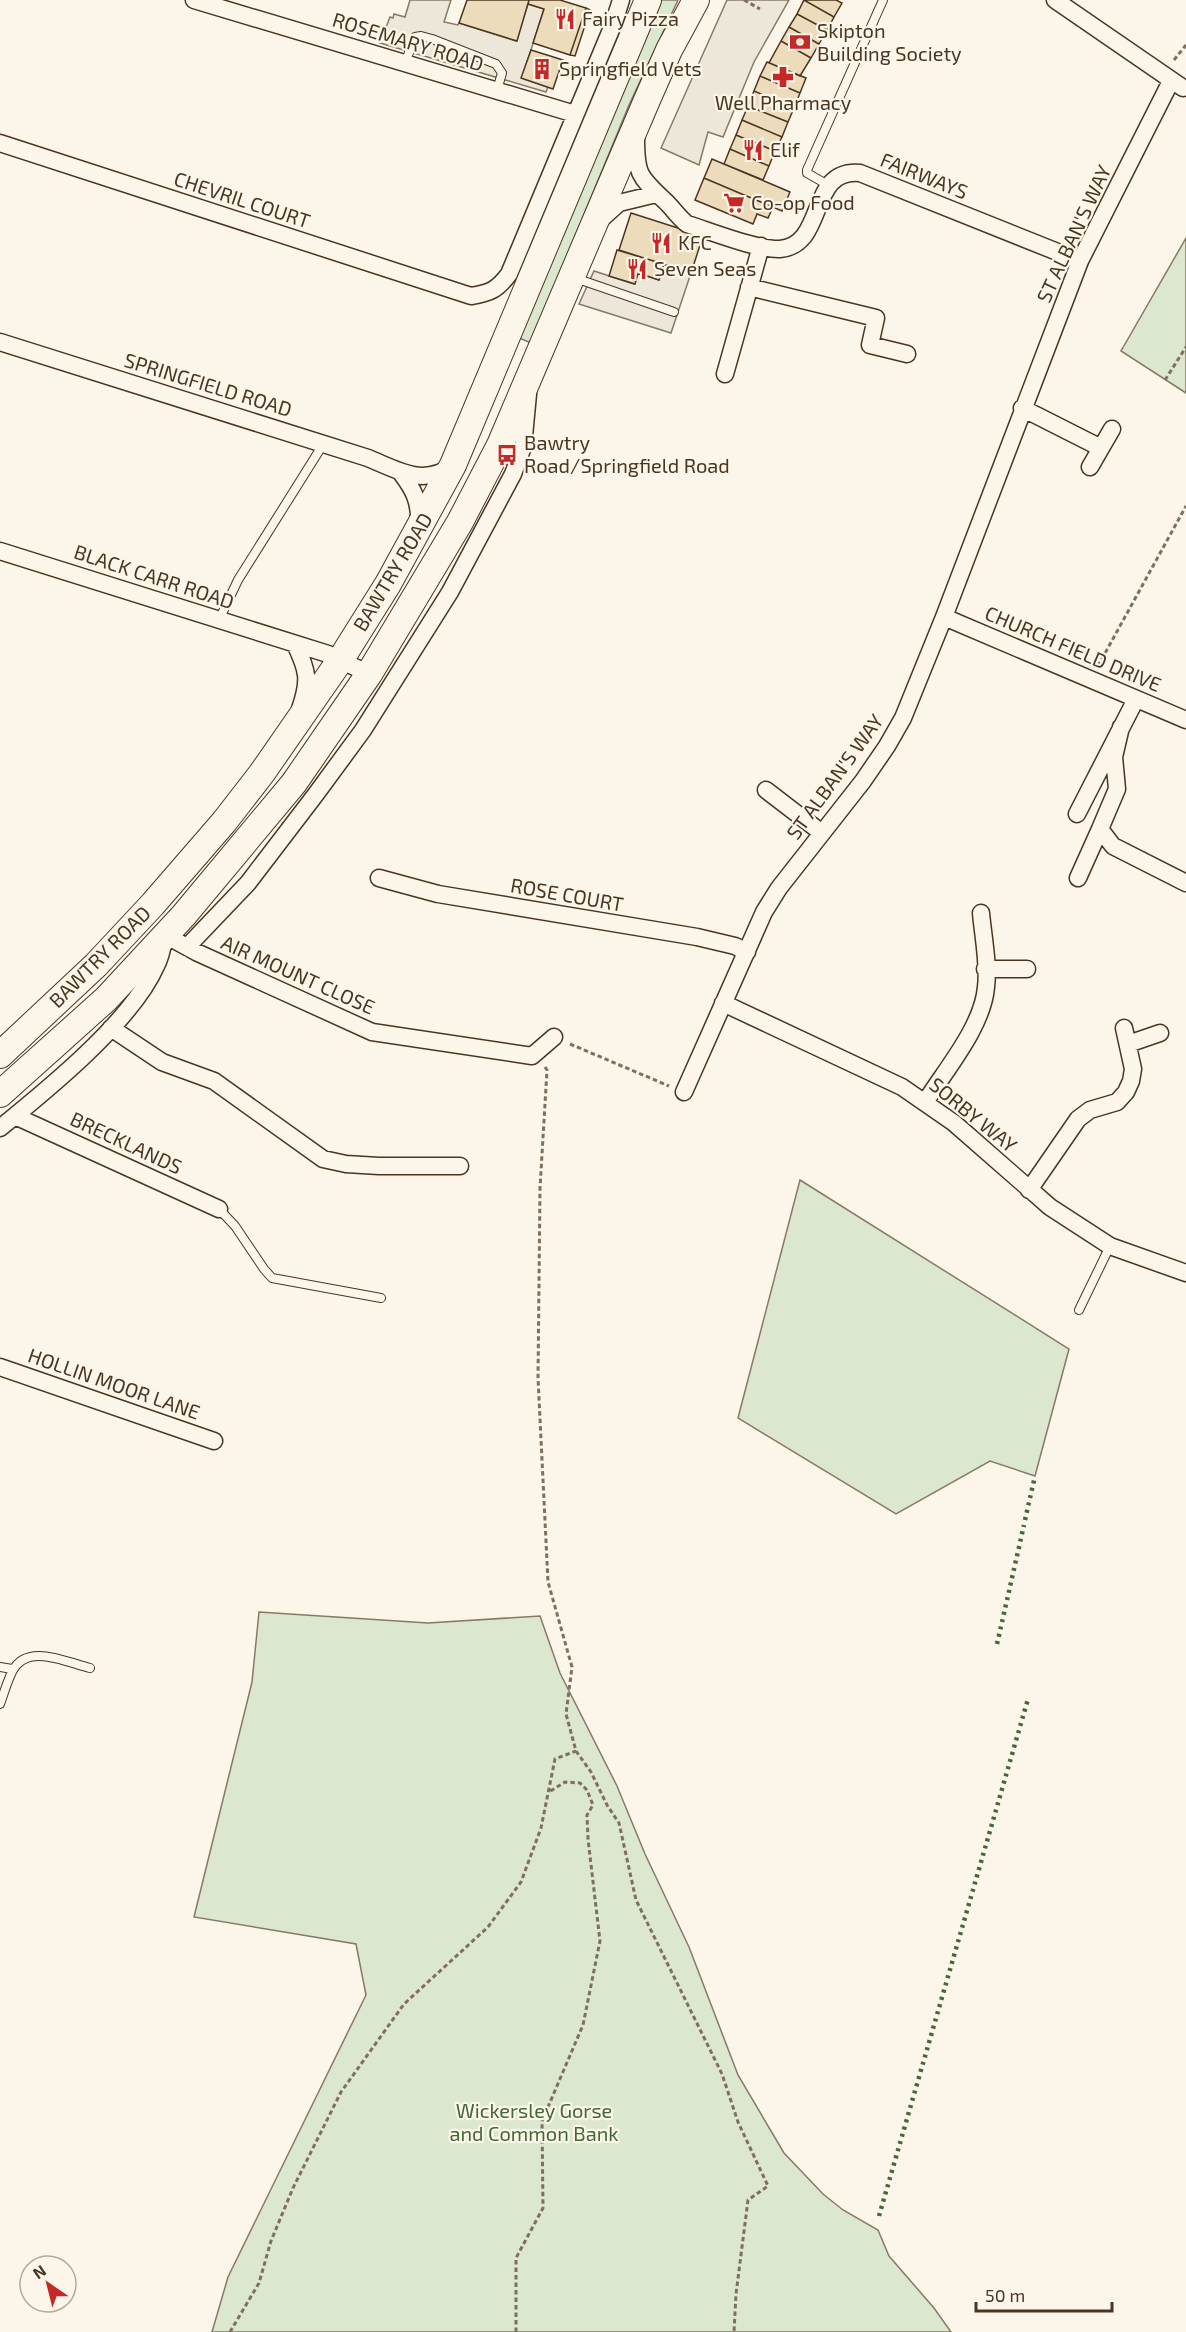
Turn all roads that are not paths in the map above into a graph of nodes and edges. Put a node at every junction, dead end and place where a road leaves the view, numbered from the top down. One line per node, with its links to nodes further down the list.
1 (194, 0): 7 (street, ROSEMARY ROAD)
2 (621, 0): 9 (street)
3 (648, 0): 28 (main road, BAWTRY ROAD)
4 (696, 0): 10 (main road, BAWTRY ROAD)
5 (883, 0): 12 (lane)
6 (1055, 0): 16 (street, ST ALBAN'S WAY)
7 (405, 63): 8 (street, ROSEMARY ROAD); 8 (lane)
8 (497, 90): 9 (street, ROSEMARY ROAD)
9 (575, 114): 11 (street, CHEVRIL COURT)
10 (636, 127): 13 (street); 14 (main road, BAWTRY ROAD)
11 (0, 143)
12 (828, 185): 15 (street); 16 (street, FAIRWAYS)
13 (656, 194): 14 (street); 15 (street)
14 (592, 227): 17 (main road, BAWTRY ROAD)
15 (760, 246): 18 (street)
16 (1080, 261): 24 (street, ST ALBAN'S WAY)
17 (571, 277): 19 (lane); 23 (main road, BAWTRY ROAD)
18 (749, 288): 21 (street); 22 (street)
19 (674, 312)
20 (0, 342): 26 (street, SPRINGFIELD ROAD)
21 (907, 354)
22 (725, 374)
23 (528, 378): 37 (main road, BAWTRY ROAD); 52 (street, BAWTRY ROAD)
24 (1022, 408): 27 (street); 33 (street, ST ALBAN'S WAY)
25 (1112, 429): 27 (street)
26 (324, 443): 30 (street, SPRINGFIELD ROAD); 34 (lane)
27 (1101, 448): 29 (street)
28 (453, 465): 30 (street, SPRINGFIELD ROAD); 31 (main road, BAWTRY ROAD)
29 (1090, 466)
30 (401, 473): 31 (street)
31 (419, 530): 36 (main road, BAWTRY ROAD)
32 (0, 551): 34 (street, BLACK CARR ROAD)
33 (944, 617): 38 (street, CHURCH FIELD DRIVE); 46 (street, ST ALBAN'S WAY)
34 (219, 620): 35 (street, BLACK CARR ROAD)
35 (295, 644): 36 (street, BLACK CARR ROAD); 39 (street)
36 (341, 659): 37 (street, BLACK CARR ROAD); 39 (main road, BAWTRY ROAD)
37 (369, 674): 41 (main road, BAWTRY ROAD)
38 (1136, 699): 40 (street, CHURCH FIELD DRIVE); 42 (street)
39 (302, 713): 41 (main road); 60 (main road, BAWTRY ROAD)
40 (1186, 719)
41 (336, 724): 51 (main road, BAWTRY ROAD)
42 (1121, 727): 44 (street); 45 (street)
43 (766, 790): 46 (street)
44 (1077, 814)
45 (1100, 829): 48 (street); 49 (street)
46 (822, 833): 53 (street, ST ALBAN'S WAY)
47 (379, 878): 53 (street, ROSE COURT)
48 (1078, 878)
49 (1186, 883)
50 (981, 913): 54 (street)
51 (165, 935): 52 (street, AIR MOUNT CLOSE); 57 (street, BAWTRY ROAD); 62 (main road, BAWTRY ROAD)
52 (188, 947): 59 (street, AIR MOUNT CLOSE)
53 (747, 952): 56 (street, ST ALBAN'S WAY)
54 (985, 969): 55 (street); 63 (street)
55 (1027, 969)
56 (723, 1003): 61 (street, ST ALBAN'S WAY); 63 (street, SORBY WAY)
57 (111, 1028): 64 (street, BAWTRY ROAD); 66 (street)
58 (1160, 1033): 67 (street)
59 (554, 1037)
60 (0, 1055)
61 (684, 1092)
62 (0, 1095)
63 (926, 1101): 67 (street, SORBY WAY)
64 (15, 1116): 65 (street, BAWTRY ROAD); 68 (street, BRECKLANDS)
65 (0, 1128)
66 (460, 1166)
67 (1029, 1190): 69 (street, SORBY WAY)
68 (219, 1209): 71 (lane)
69 (1110, 1246): 70 (street, SORBY WAY); 72 (lane)
70 (1186, 1273)
71 (381, 1298)
72 (1080, 1310)
73 (0, 1367): 74 (street, HOLLIN MOOR LANE)
74 (214, 1442)
75 (0, 1667): 77 (lane)
76 (90, 1668): 77 (lane)
77 (12, 1670): 78 (lane)
78 (0, 1704)

